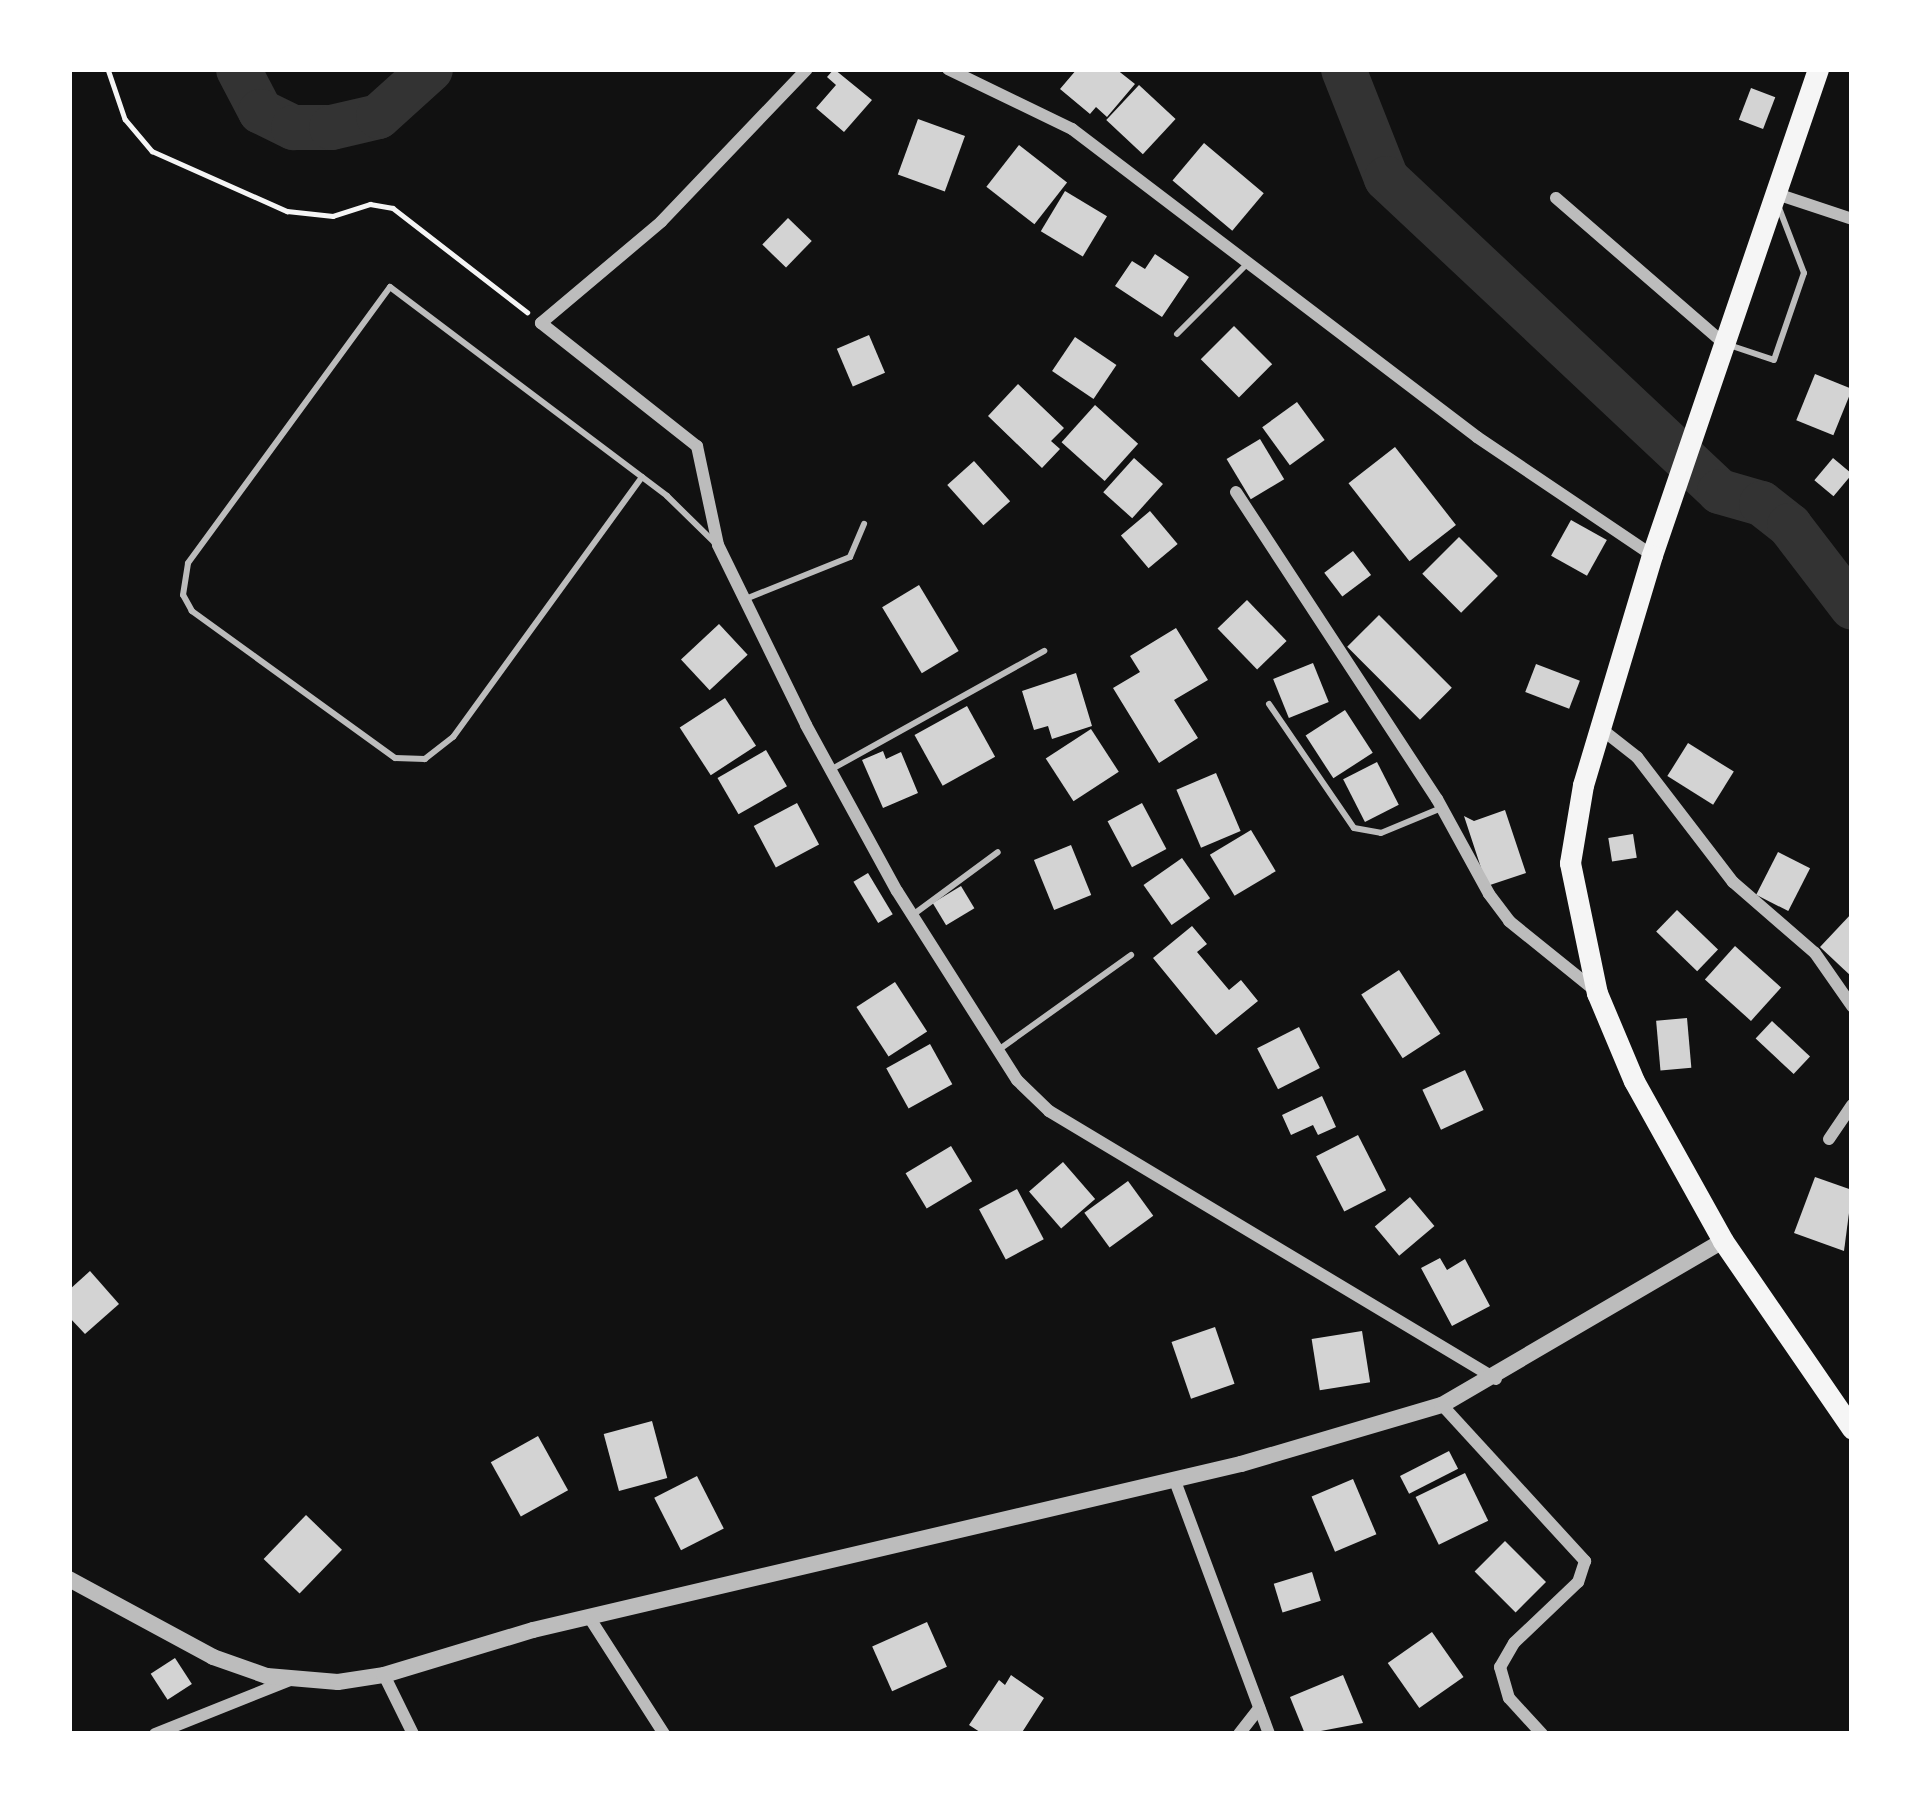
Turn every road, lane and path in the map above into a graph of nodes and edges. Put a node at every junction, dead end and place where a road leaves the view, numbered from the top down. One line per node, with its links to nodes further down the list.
1 (108, 69): 9 (path)
2 (807, 69): 9 (street)
3 (948, 69): 8 (street)
4 (1818, 69): 5 (main road)
5 (1774, 194): 7 (street); 11 (main road); 11 (lane)
6 (1556, 198): 11 (street)
7 (1852, 220)
8 (1250, 261): 10 (lane); 16 (street)
9 (541, 323): 15 (street)
10 (1177, 334)
11 (1722, 342): 16 (main road)
12 (642, 477): 12 (lane); 15 (lane)
13 (1236, 492): 22 (street)
14 (864, 524): 17 (lane)
15 (718, 545): 17 (street)
16 (1655, 545): 20 (main road)
17 (744, 600): 21 (street)
18 (1044, 651): 21 (lane)
19 (1269, 704): 22 (lane)
20 (1599, 728): 26 (main road); 27 (street)
21 (830, 771): 24 (street)
22 (1442, 808): 26 (street)
23 (998, 852): 24 (lane)
24 (912, 916): 28 (street)
25 (1131, 955): 28 (lane)
26 (1597, 993): 31 (main road)
27 (1852, 1006)
28 (997, 1051): 32 (street)
29 (1852, 1105): 30 (street)
30 (1829, 1139)
31 (1723, 1241): 32 (street); 34 (main road)
32 (1497, 1380): 33 (street)
33 (1442, 1405): 35 (street); 46 (street)
34 (1852, 1429)
35 (1174, 1481): 37 (street); 40 (street)
36 (69, 1580): 39 (street)
37 (589, 1617): 38 (street); 43 (street)
38 (384, 1676): 39 (street); 42 (street)
39 (291, 1680): 41 (street)
40 (1259, 1708): 44 (street); 45 (street)
41 (155, 1734)
42 (413, 1734)
43 (664, 1734)
44 (1239, 1734)
45 (1269, 1734)
46 (1542, 1734)

